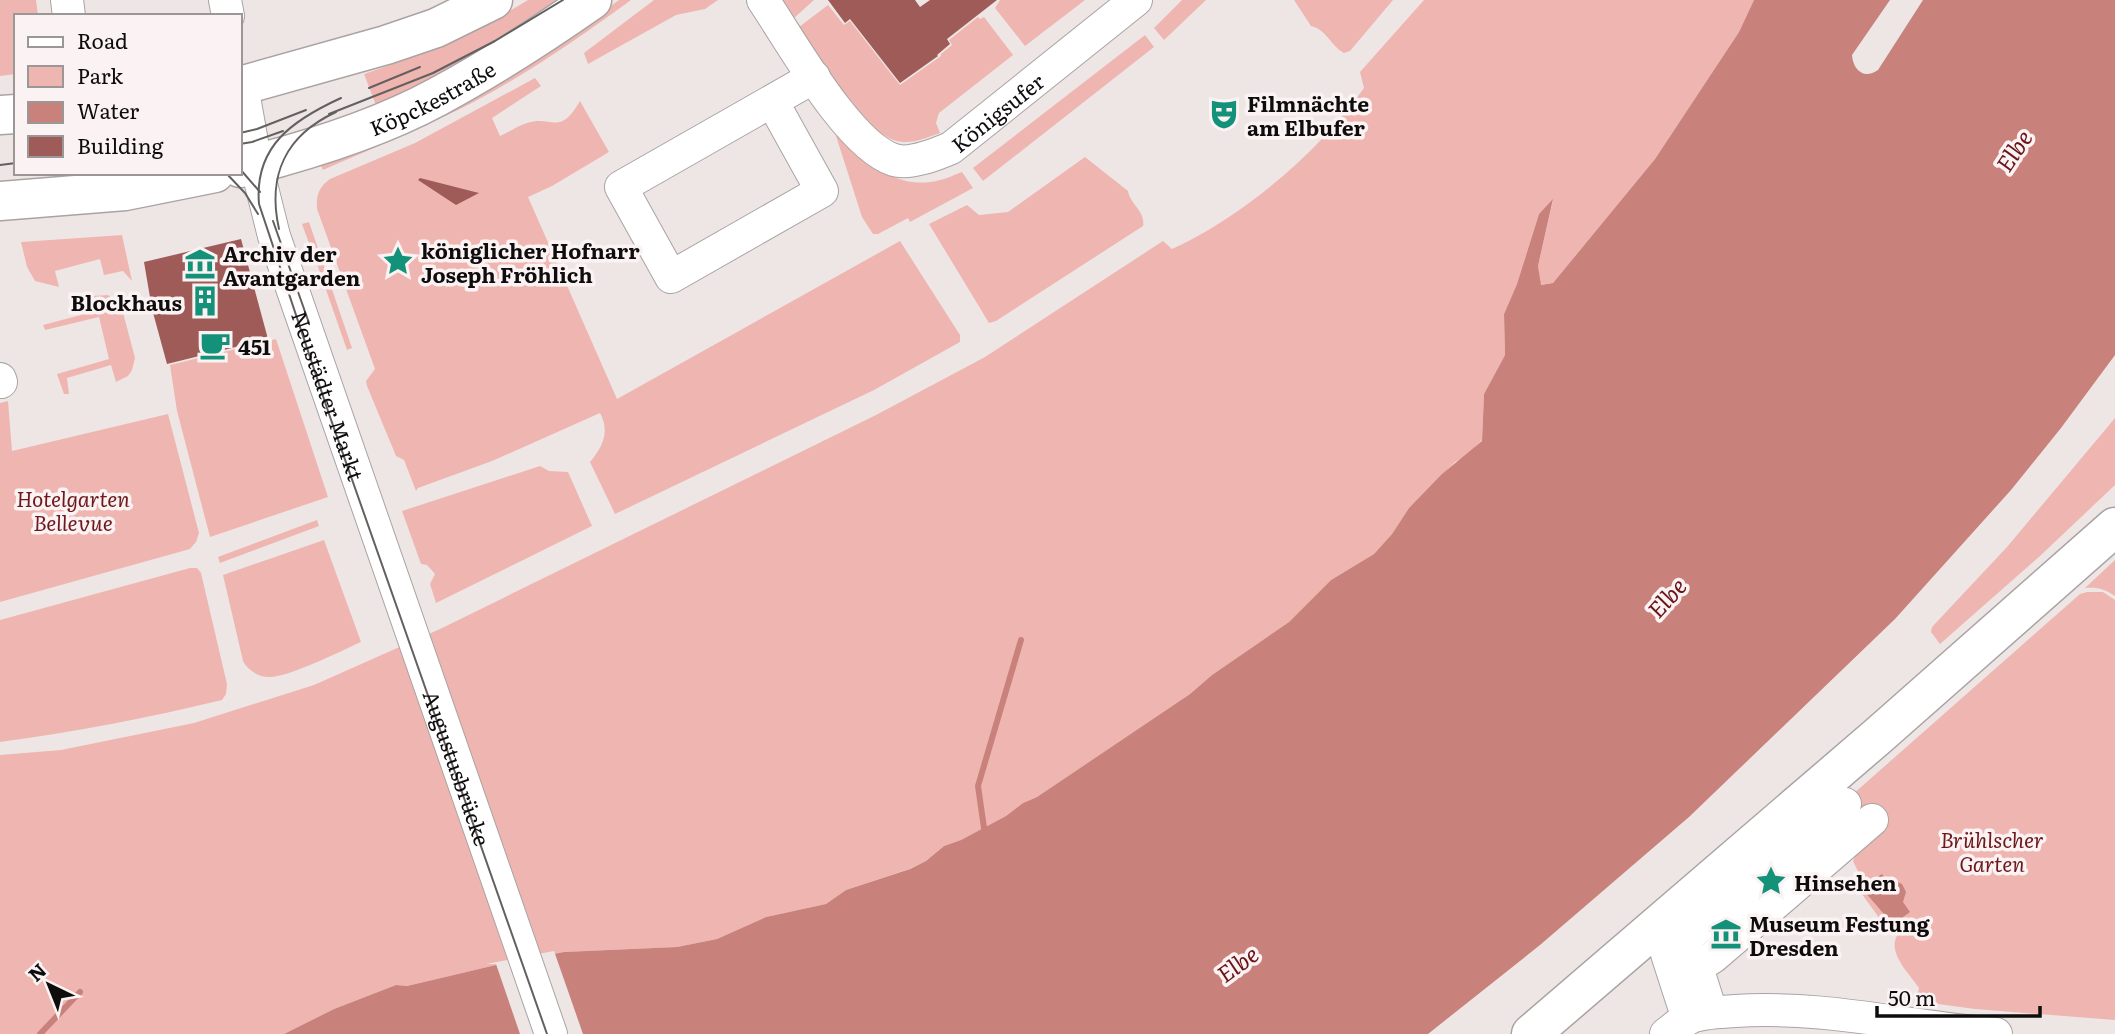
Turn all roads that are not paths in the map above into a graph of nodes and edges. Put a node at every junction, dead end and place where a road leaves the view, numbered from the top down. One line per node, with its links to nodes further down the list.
1 (493, 0): 6 (main road)
2 (592, 0): 9 (main road, Köpckestraße)
3 (763, 0): 5 (street, Königsufer)
4 (1136, 0): 5 (street, Königsufer)
5 (814, 77): 8 (street)
6 (242, 86)
7 (242, 97): 9 (street, Neustädter Markt)
8 (772, 101): 8 (street)
9 (248, 166): 12 (street, Neustädter Markt)
10 (205, 175): 11 (main road)
11 (0, 201)
12 (366, 502): 20 (street, Augustusbrücke)
13 (2115, 527): 21 (main road)
14 (1845, 804): 17 (street)
15 (1872, 820): 17 (street)
16 (1721, 937): 17 (street)
17 (1692, 953): 19 (street)
18 (1730, 988): 19 (street)
19 (1688, 1022): 22 (street)
20 (551, 1034)
21 (1531, 1034)
22 (1996, 1034)

